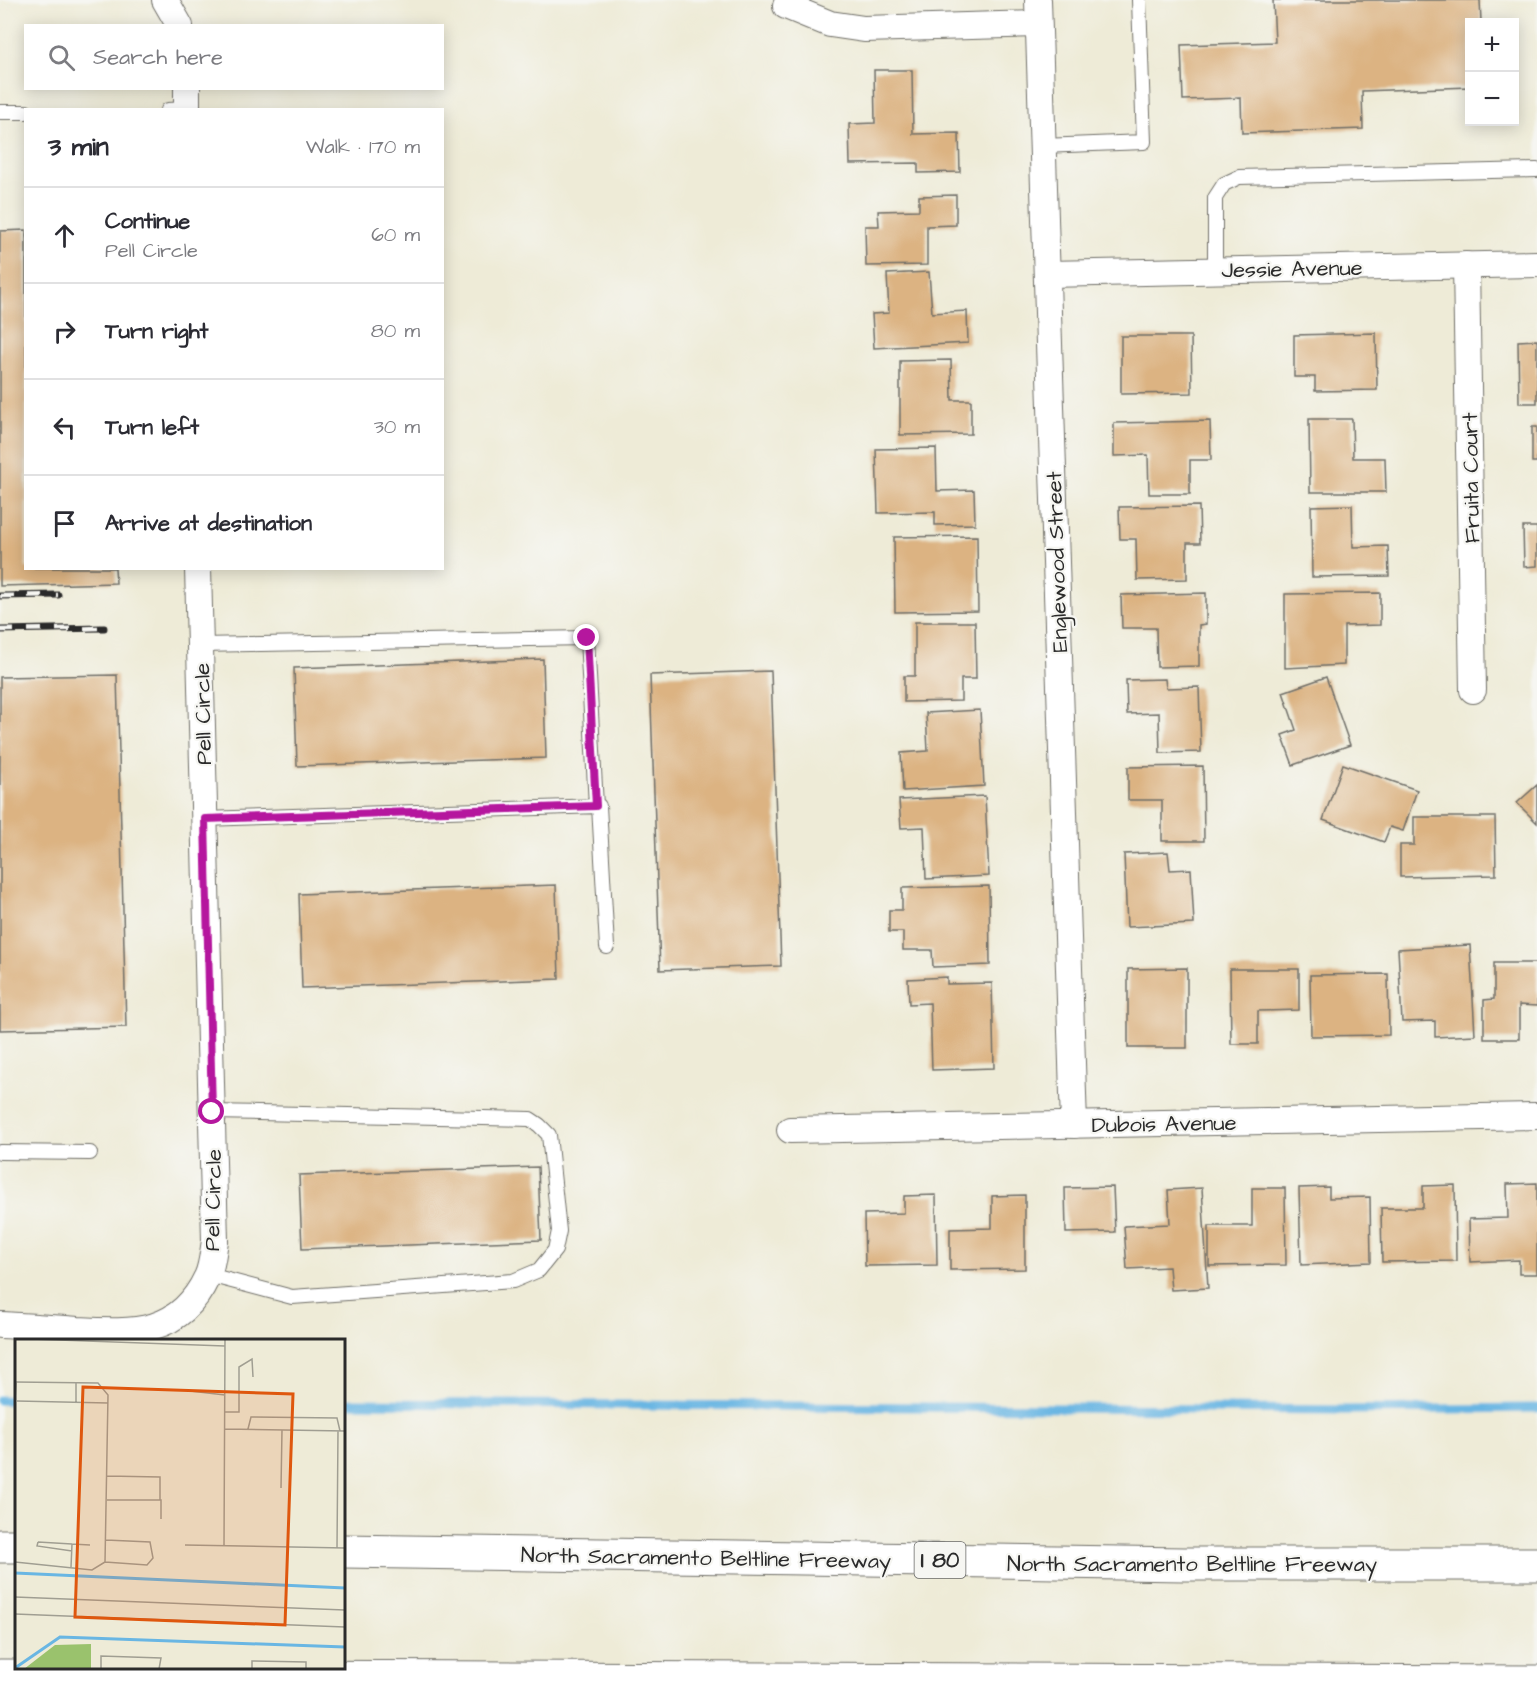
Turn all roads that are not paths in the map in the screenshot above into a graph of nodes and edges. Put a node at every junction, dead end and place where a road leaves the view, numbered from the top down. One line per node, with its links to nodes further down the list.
1 (165, 0): 5 (street)
2 (1139, 0): 10 (lane)
3 (786, 6): 4 (street)
4 (1038, 12): 10 (street, Englewood Street)
5 (179, 24)
6 (187, 90): 7 (street)
7 (187, 108)
8 (0, 112): 9 (lane)
9 (24, 112)
10 (1042, 146): 15 (street, Englewood Street)
11 (1537, 170): 14 (lane)
12 (1537, 264): 13 (street, Jessie Avenue)
13 (1466, 266): 14 (street, Jessie Avenue); 18 (street, Fruita Court)
14 (1215, 269): 15 (street, Jessie Avenue)
15 (1047, 274): 24 (street, Englewood Street)
16 (198, 570): 17 (street, Pell Circle)
17 (200, 645): 19 (lane); 20 (street, Pell Circle)
18 (1473, 690)
19 (596, 806): 20 (lane); 21 (lane)
20 (205, 819): 22 (street, Pell Circle)
21 (607, 947)
22 (212, 1112): 28 (street, Pell Circle); 28 (lane)
23 (1537, 1116): 24 (street, Dubois Avenue)
24 (1074, 1125): 25 (street, Dubois Avenue)
25 (790, 1130)
26 (0, 1152): 27 (lane)
27 (90, 1153)
28 (209, 1275): 29 (street, Pell Circle)
29 (0, 1325)
30 (345, 1551): 31 (highway, North Sacramento Beltline Freeway / I 80)
31 (1537, 1564)
32 (0, 1676): 33 (highway)
33 (1537, 1682)

